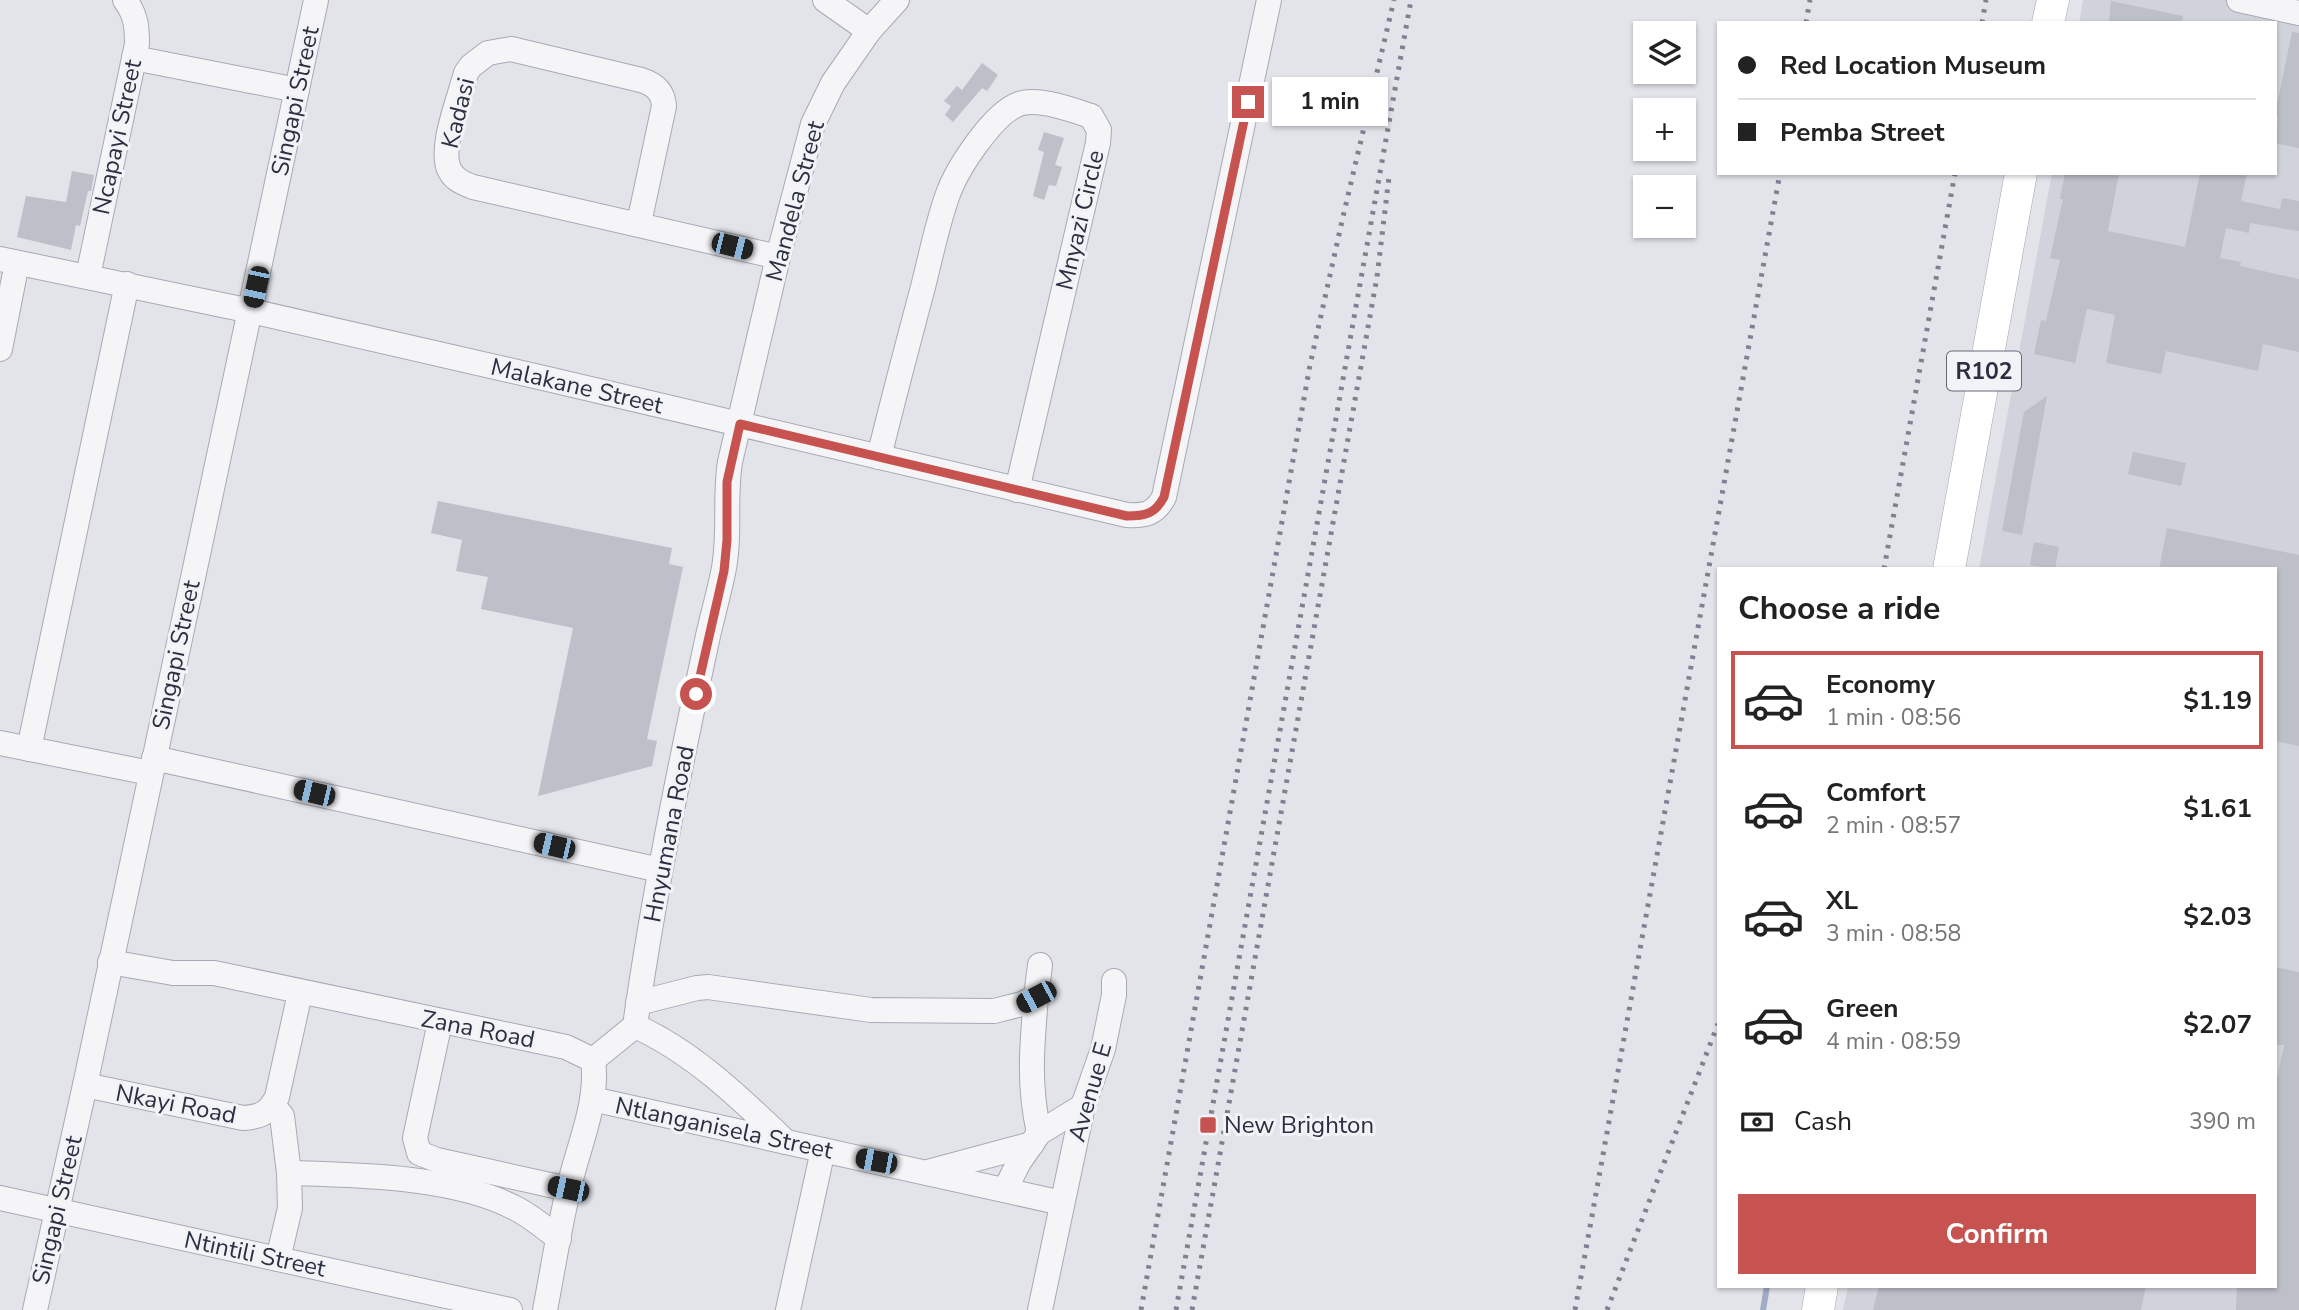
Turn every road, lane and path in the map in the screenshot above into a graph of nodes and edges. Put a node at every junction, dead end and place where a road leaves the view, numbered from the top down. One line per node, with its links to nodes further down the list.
1 (125, 0): 11 (street, Ncapayi Street)
2 (316, 0): 12 (street, Singapi Street)
3 (825, 0): 10 (street)
4 (897, 0): 10 (street, Mandela Street)
5 (1269, 0): 23 (street, Malakane Street)
6 (2053, 0): 9 (main road)
7 (2239, 0): 8 (street)
8 (2299, 13)
9 (2048, 21)
10 (869, 31): 15 (street, Mandela Street)
11 (134, 58): 12 (street); 17 (street, Ncapayi Street)
12 (297, 90): 19 (street, Singapi Street)
13 (2021, 175): 24 (main road, R102)
14 (639, 223): 14 (street, Kadasi); 15 (street, Kadasi)
15 (778, 257): 21 (street, Mandela Street)
16 (9, 261): 17 (street, Malakane Street); 20 (street)
17 (88, 276): 18 (street, Malakane Street)
18 (127, 284): 19 (street, Malakane Street); 26 (street)
19 (251, 311): 21 (street, Malakane Street); 27 (street, Singapi Street)
20 (0, 349)
21 (740, 424): 22 (street, Malakane Street); 28 (street, Hnyumana Road)
22 (879, 457): 23 (street, Malakane Street); 23 (street, Mnyazi Circle)
23 (1017, 490)
24 (1949, 567)
25 (0, 743): 26 (street)
26 (29, 749): 27 (street)
27 (152, 765): 28 (street); 29 (street, Singapi Street)
28 (660, 870): 34 (street, Hnyumana Road)
29 (110, 962): 32 (street, Zana Road); 37 (street, Singapi Street)
30 (1040, 965): 33 (street)
31 (1114, 981): 40 (street, Avenue E)
32 (300, 993): 35 (street, Zana Road); 39 (street, Nkayi Road)
33 (1036, 997): 34 (street); 41 (street)
34 (636, 1015): 36 (street); 42 (street)
35 (440, 1022): 36 (street, Zana Road); 46 (street)
36 (593, 1060): 38 (street)
37 (85, 1085): 39 (street, Nkayi Road); 52 (street, Singapi Street)
38 (592, 1099): 42 (street, Ntlanganisela Street); 47 (street)
39 (273, 1105): 45 (street)
40 (1083, 1106): 41 (street); 50 (street, Avenue E)
41 (1035, 1138): 44 (street); 48 (street)
42 (786, 1142): 43 (street, Ntlanganisela Street)
43 (824, 1150): 44 (street, Ntlanganisela Street); 59 (street)
44 (929, 1172): 48 (street, Ntlanganisela Street)
45 (289, 1173): 51 (street); 54 (street)
46 (543, 1184): 47 (street); 51 (street)
47 (568, 1189): 53 (street)
48 (1005, 1189): 50 (street, Ntlanganisela Street)
49 (0, 1198): 52 (street, Ntintili Street)
50 (1062, 1203): 60 (street, Avenue E)
51 (517, 1209): 53 (street)
52 (56, 1210): 54 (street, Ntintili Street); 56 (street, Singapi Street)
53 (559, 1239): 58 (street)
54 (278, 1259): 57 (street, Ntintili Street)
55 (1822, 1288): 61 (main road)
56 (35, 1310)
57 (510, 1310)
58 (545, 1310)
59 (788, 1310)
60 (1040, 1310)
61 (1818, 1310)

